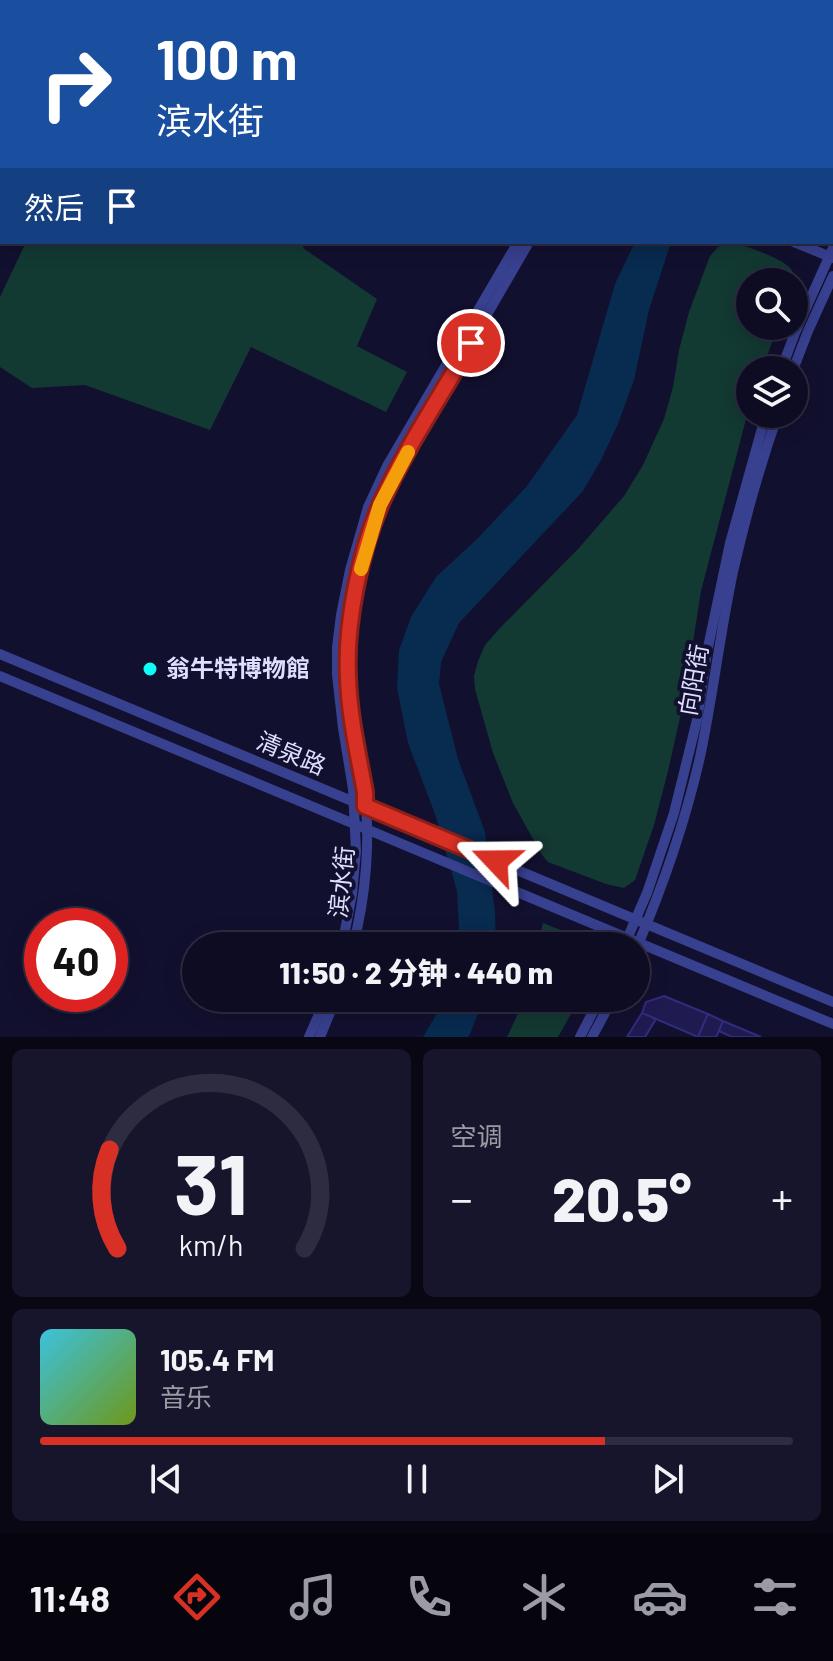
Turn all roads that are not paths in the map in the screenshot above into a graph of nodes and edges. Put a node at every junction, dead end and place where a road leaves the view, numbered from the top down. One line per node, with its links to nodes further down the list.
1 (517, 244): 12 (street, 滨水街)
2 (528, 244): 12 (street, 滨水街)
3 (800, 244): 4 (street)
4 (832, 254): 6 (street)
5 (833, 276): 7 (street)
6 (786, 356)
7 (798, 356)
8 (762, 428): 14 (street, 向阳街)
9 (774, 428): 14 (street, 向阳街)
10 (0, 654): 12 (street, 清泉路)
11 (0, 676): 13 (street, 清泉路)
12 (360, 804): 13 (street, 滨水街); 14 (street, 清泉路)
13 (361, 827): 15 (street, 滨水街); 16 (street, 滨水街); 17 (street, 清泉路)
14 (641, 922): 18 (street, 向阳街); 19 (street, 向阳街); 21 (street, 清泉路)
15 (345, 932)
16 (356, 932)
17 (604, 932)
18 (634, 932)
19 (639, 932)
20 (650, 951): 26 (street, 清泉路)
21 (833, 1002)
22 (320, 1012): 27 (street)
23 (330, 1012): 28 (street)
24 (593, 1012): 29 (street)
25 (605, 1012): 30 (street)
26 (833, 1024)
27 (309, 1037)
28 (320, 1037)
29 (580, 1037)
30 (592, 1037)

